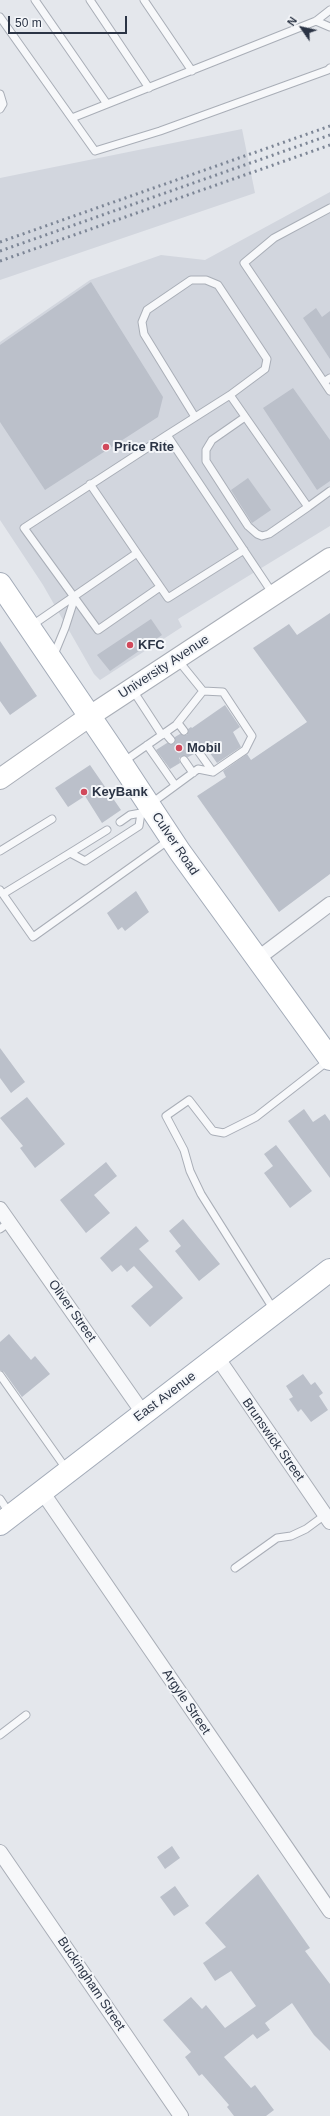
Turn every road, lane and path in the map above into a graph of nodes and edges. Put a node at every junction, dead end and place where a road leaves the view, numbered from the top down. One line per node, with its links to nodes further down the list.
1 (35, 0): 12 (lane)
2 (90, 0): 10 (lane)
3 (144, 0): 9 (lane)
4 (330, 10): 6 (lane)
5 (0, 17): 14 (lane)
6 (316, 21): 7 (lane); 9 (lane)
7 (330, 27)
8 (330, 68): 14 (lane)
9 (192, 71): 10 (lane)
10 (149, 88): 12 (lane)
11 (0, 94): 13 (lane)
12 (107, 104): 14 (lane)
13 (0, 109)
14 (72, 118)
15 (330, 208): 16 (lane)
16 (327, 380): 17 (lane)
17 (330, 391)
18 (230, 395): 19 (lane); 19 (lane); 20 (lane)
19 (195, 417): 21 (lane)
20 (245, 417): 24 (lane); 24 (lane)
21 (167, 435): 22 (lane); 25 (lane)
22 (90, 484): 26 (lane); 31 (lane)
23 (330, 492): 24 (lane)
24 (308, 507)
25 (244, 550): 29 (lane); 30 (lane)
26 (137, 553): 29 (lane); 31 (lane)
27 (330, 558): 30 (main road, University Avenue)
28 (0, 584): 32 (main road, Culver Road)
29 (160, 587): 31 (lane)
30 (274, 595): 33 (main road, University Avenue)
31 (75, 597): 32 (lane); 34 (lane)
32 (29, 627): 34 (main road, Culver Road)
33 (177, 659): 35 (main road, University Avenue); 36 (lane)
34 (52, 660): 37 (main road, Culver Road)
35 (132, 689): 37 (main road, University Avenue); 40 (lane)
36 (203, 691): 38 (lane); 46 (lane)
37 (90, 716): 45 (main road, Culver Road); 48 (main road, University Avenue)
38 (178, 722): 39 (lane); 40 (lane)
39 (184, 732)
40 (163, 734): 41 (lane); 42 (lane)
41 (171, 740)
42 (147, 745): 45 (lane); 49 (lane)
43 (198, 751): 46 (lane)
44 (184, 760): 47 (lane)
45 (122, 764): 50 (main road, Culver Road)
46 (212, 772): 47 (lane)
47 (193, 773): 49 (lane)
48 (0, 779)
49 (175, 785): 50 (lane)
50 (145, 809): 52 (lane); 54 (main road, Culver Road); 56 (lane)
51 (52, 819): 55 (lane)
52 (120, 822)
53 (107, 830): 56 (lane)
54 (171, 838): 57 (lane); 59 (main road, Culver Road)
55 (0, 851)
56 (70, 854): 57 (lane)
57 (1, 892)
58 (330, 904): 59 (street)
59 (257, 959): 60 (main road, Culver Road)
60 (330, 1059): 64 (lane)
61 (0, 1209): 62 (street, Oliver Street)
62 (5, 1226): 67 (street, Oliver Street)
63 (330, 1270): 64 (main road, East Avenue)
64 (276, 1312): 65 (main road, East Avenue)
65 (216, 1357): 67 (main road, East Avenue); 71 (street, Brunswick Street)
66 (0, 1375): 68 (lane)
67 (143, 1413): 68 (main road, East Avenue)
68 (69, 1472): 69 (main road, East Avenue)
69 (43, 1493): 70 (main road, East Avenue); 76 (street, Argyle Street)
70 (4, 1513)
71 (328, 1518): 72 (lane)
72 (235, 1568)
73 (26, 1715): 74 (lane)
74 (0, 1734)
75 (0, 1852): 77 (street, Buckingham Street)
76 (330, 1911)
77 (181, 2116)

